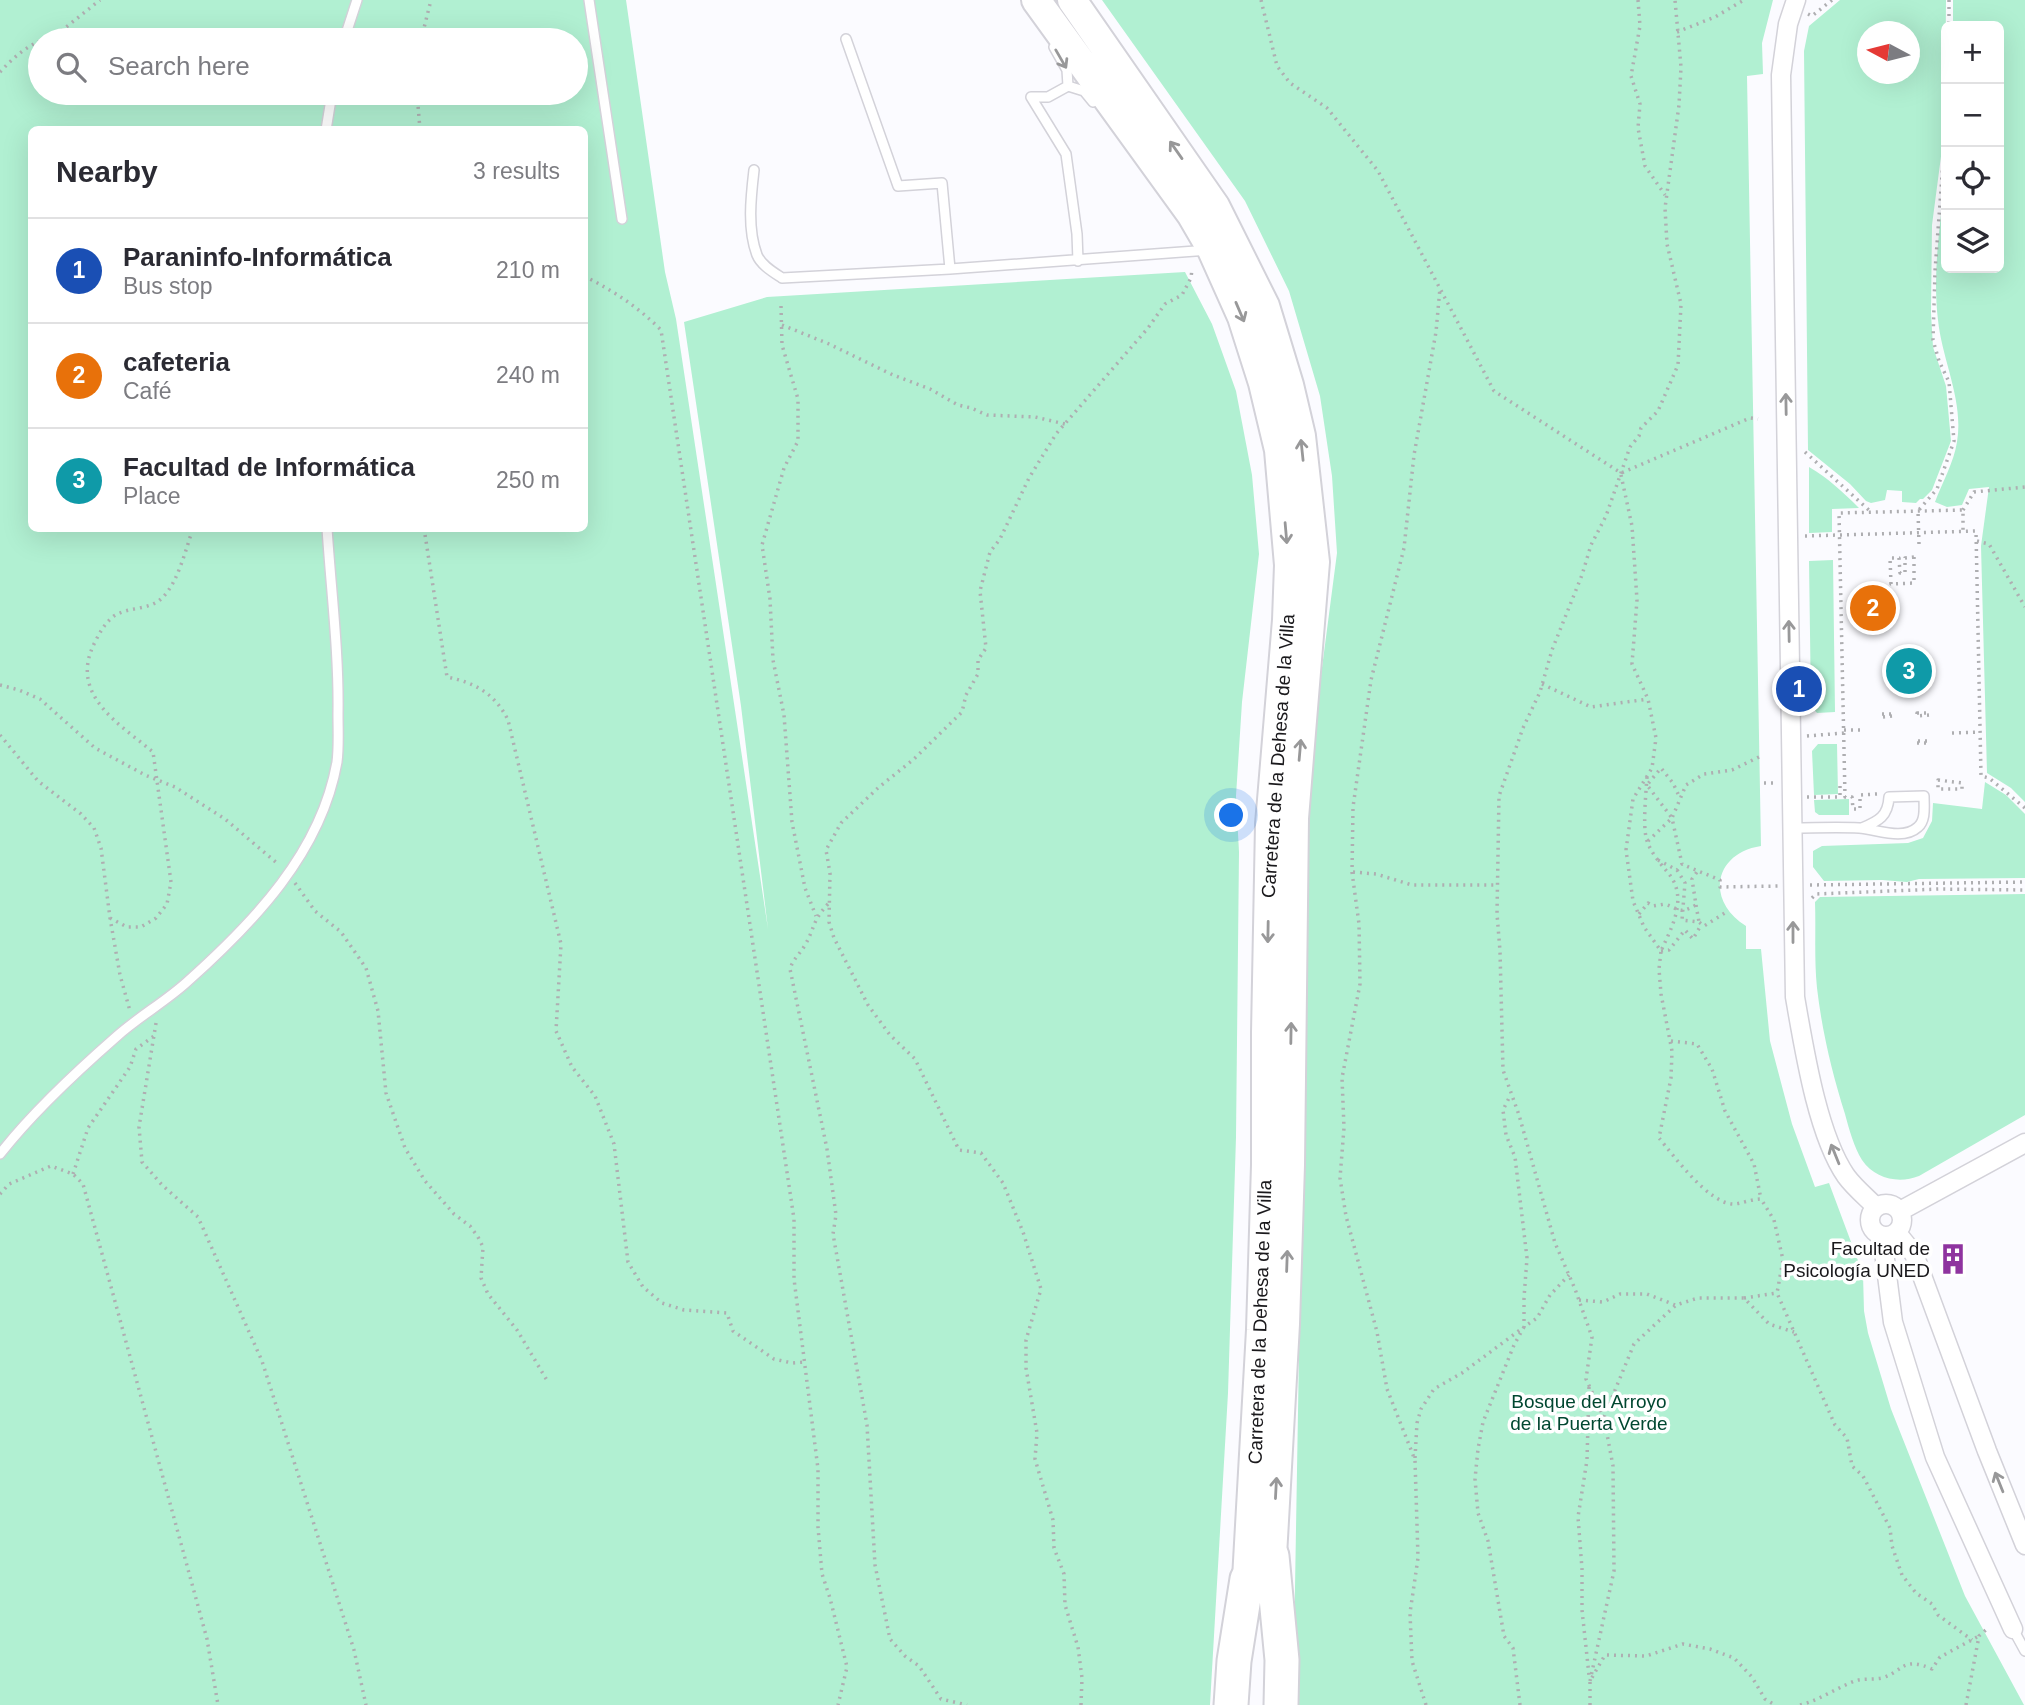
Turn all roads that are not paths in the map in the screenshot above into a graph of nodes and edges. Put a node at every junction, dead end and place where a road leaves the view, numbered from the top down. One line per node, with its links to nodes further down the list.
1 (357, 0): 7 (lane)
2 (589, 0): 17 (lane)
3 (1027, 0): 6 (lane)
4 (1072, 0): 30 (main road, Carretera de la Dehesa de la Villa, one-way to 4)
5 (1801, 7): 22 (street, one-way to 5)
6 (1038, 12): 16 (main road, Carretera de la Dehesa de la Villa)
7 (348, 28)
8 (1047, 35): 10 (lane, one-way to 10)
9 (846, 39): 20 (lane)
10 (1068, 86): 12 (lane); 19 (lane)
11 (330, 105): 14 (lane)
12 (1102, 111)
13 (1111, 121): 16 (lane)
14 (327, 126)
15 (754, 170): 20 (lane)
16 (1191, 214): 18 (main road, Carretera de la Dehesa de la Villa)
17 (622, 219)
18 (1202, 259): 19 (lane); 31 (main road, Carretera de la Dehesa de la Villa, one-way to 31)
19 (1078, 261): 20 (lane)
20 (950, 269)
21 (327, 532): 25 (lane)
22 (1793, 828): 23 (lane); 26 (street, one-way to 22)
23 (1862, 828): 23 (lane)
24 (2025, 1143): 27 (street)
25 (0, 1154)
26 (1876, 1207): 27 (street); 28 (street)
27 (1900, 1211): 28 (street)
28 (1889, 1235): 29 (street, one-way to 28); 32 (street)
29 (2025, 1545)
30 (1272, 1556): 36 (highway); 37 (highway)
31 (1247, 1579): 34 (highway); 35 (highway)
32 (2013, 1629): 33 (lane)
33 (2025, 1651)
34 (1231, 1705)
35 (1243, 1705)
36 (1266, 1705)
37 (1281, 1705)

